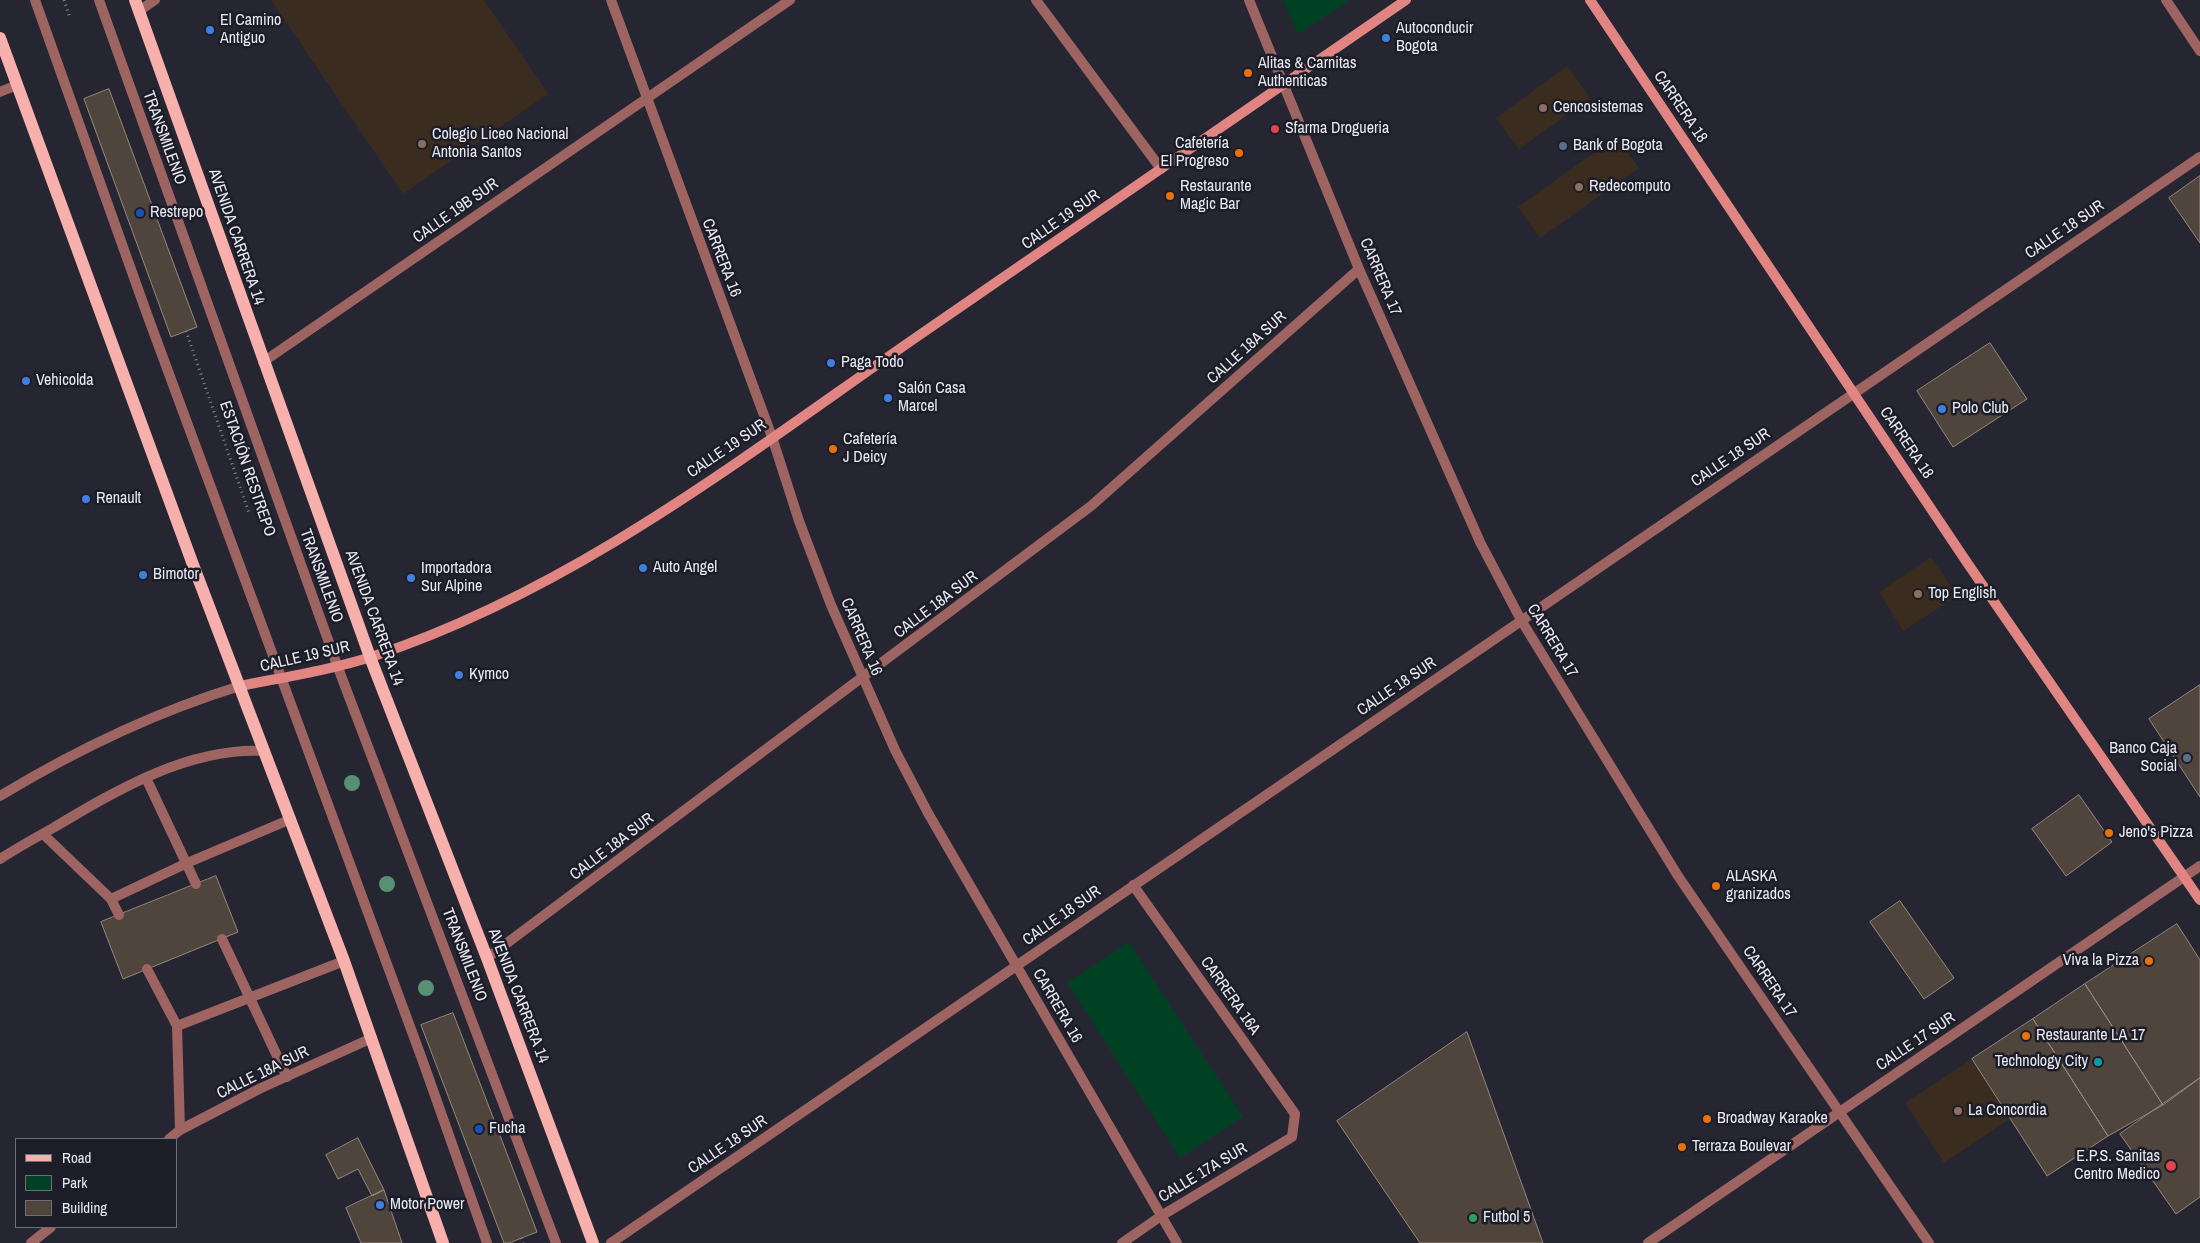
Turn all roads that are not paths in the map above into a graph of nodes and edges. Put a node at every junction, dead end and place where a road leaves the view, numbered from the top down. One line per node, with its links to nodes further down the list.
1 (35, 0): 27 (street)
2 (98, 0): 26 (street, TRANSMILENIO)
3 (155, 0): 11 (street)
4 (610, 0): 17 (street, CARRERA 16)
5 (790, 0): 17 (street, CALLE 19B SUR)
6 (1036, 0): 19 (street)
7 (1249, 0): 14 (street, CARRERA 17)
8 (1406, 0): 14 (main road, CALLE 19 SUR)
9 (1590, 0): 22 (main road, CARRERA 18)
10 (2166, 0): 13 (street)
11 (137, 5): 21 (main road, AVENIDA CARRERA 14)
12 (0, 38): 15 (main road)
13 (2200, 51)
14 (1284, 84): 19 (main road, CALLE 19 SUR); 20 (street, CARRERA 17)
15 (16, 85): 16 (street); 29 (main road)
16 (0, 92)
17 (646, 99): 21 (street, CALLE 19B SUR); 23 (street, CARRERA 16)
18 (2200, 156): 22 (street, CALLE 18 SUR)
19 (1161, 169): 23 (main road, CALLE 19 SUR)
20 (1359, 269): 24 (street, CARRERA 17); 28 (street, CALLE 18A SUR)
21 (263, 362): 25 (main road, AVENIDA CARRERA 14)
22 (1854, 392): 24 (street, CALLE 18 SUR); 38 (main road, CARRERA 18)
23 (772, 437): 25 (main road, CALLE 19 SUR); 28 (street, CARRERA 16)
24 (1521, 620): 40 (street, CALLE 18 SUR); 53 (street, CARRERA 17)
25 (370, 657): 26 (main road, CALLE 19 SUR); 45 (main road, AVENIDA CARRERA 14)
26 (337, 665): 27 (main road, CALLE 19 SUR); 62 (street, TRANSMILENIO)
27 (281, 678): 29 (main road, CALLE 19 SUR); 61 (street)
28 (863, 679): 45 (street, CALLE 18A SUR); 47 (street, CARRERA 16)
29 (240, 686): 30 (main road); 32 (street, CALLE 19 SUR)
30 (265, 751): 31 (street); 33 (main road)
31 (146, 778): 34 (street); 36 (street)
32 (0, 796)
33 (291, 819): 36 (street); 46 (main road)
34 (43, 834): 35 (street); 41 (street)
35 (0, 858)
36 (187, 863): 39 (street); 41 (street)
37 (2200, 866): 38 (street, CALLE 17 SUR)
38 (2184, 878): 42 (main road, CARRERA 18); 53 (street, CALLE 17 SUR)
39 (196, 884)
40 (1133, 885): 47 (street, CALLE 18 SUR); 54 (street, CARRERA 16A)
41 (111, 899): 43 (street)
42 (2200, 900)
43 (119, 914)
44 (222, 939): 49 (street)
45 (487, 958): 63 (main road, AVENIDA CARRERA 14)
46 (344, 961): 49 (street); 51 (main road)
47 (1016, 966): 57 (street, CARRERA 16); 64 (street, CALLE 18 SUR)
48 (147, 969): 50 (street)
49 (250, 997): 50 (street); 52 (street)
50 (177, 1026): 55 (street)
51 (372, 1038): 52 (street, CALLE 18A SUR); 60 (main road)
52 (287, 1077): 55 (street, CALLE 18A SUR)
53 (1840, 1112): 67 (street, CALLE 17 SUR); 68 (street, CARRERA 17)
54 (1295, 1126): 57 (street, CALLE 17A SUR)
55 (180, 1130): 56 (street, CALLE 18A SUR)
56 (170, 1138)
57 (1161, 1216): 65 (street, CALLE 17A SUR); 66 (street, CARRERA 16)
58 (50, 1228): 59 (street)
59 (31, 1243)
60 (443, 1243)
61 (486, 1243)
62 (556, 1243)
63 (593, 1243)
64 (611, 1243)
65 (1122, 1243)
66 (1177, 1243)
67 (1648, 1243)
68 (1929, 1243)

